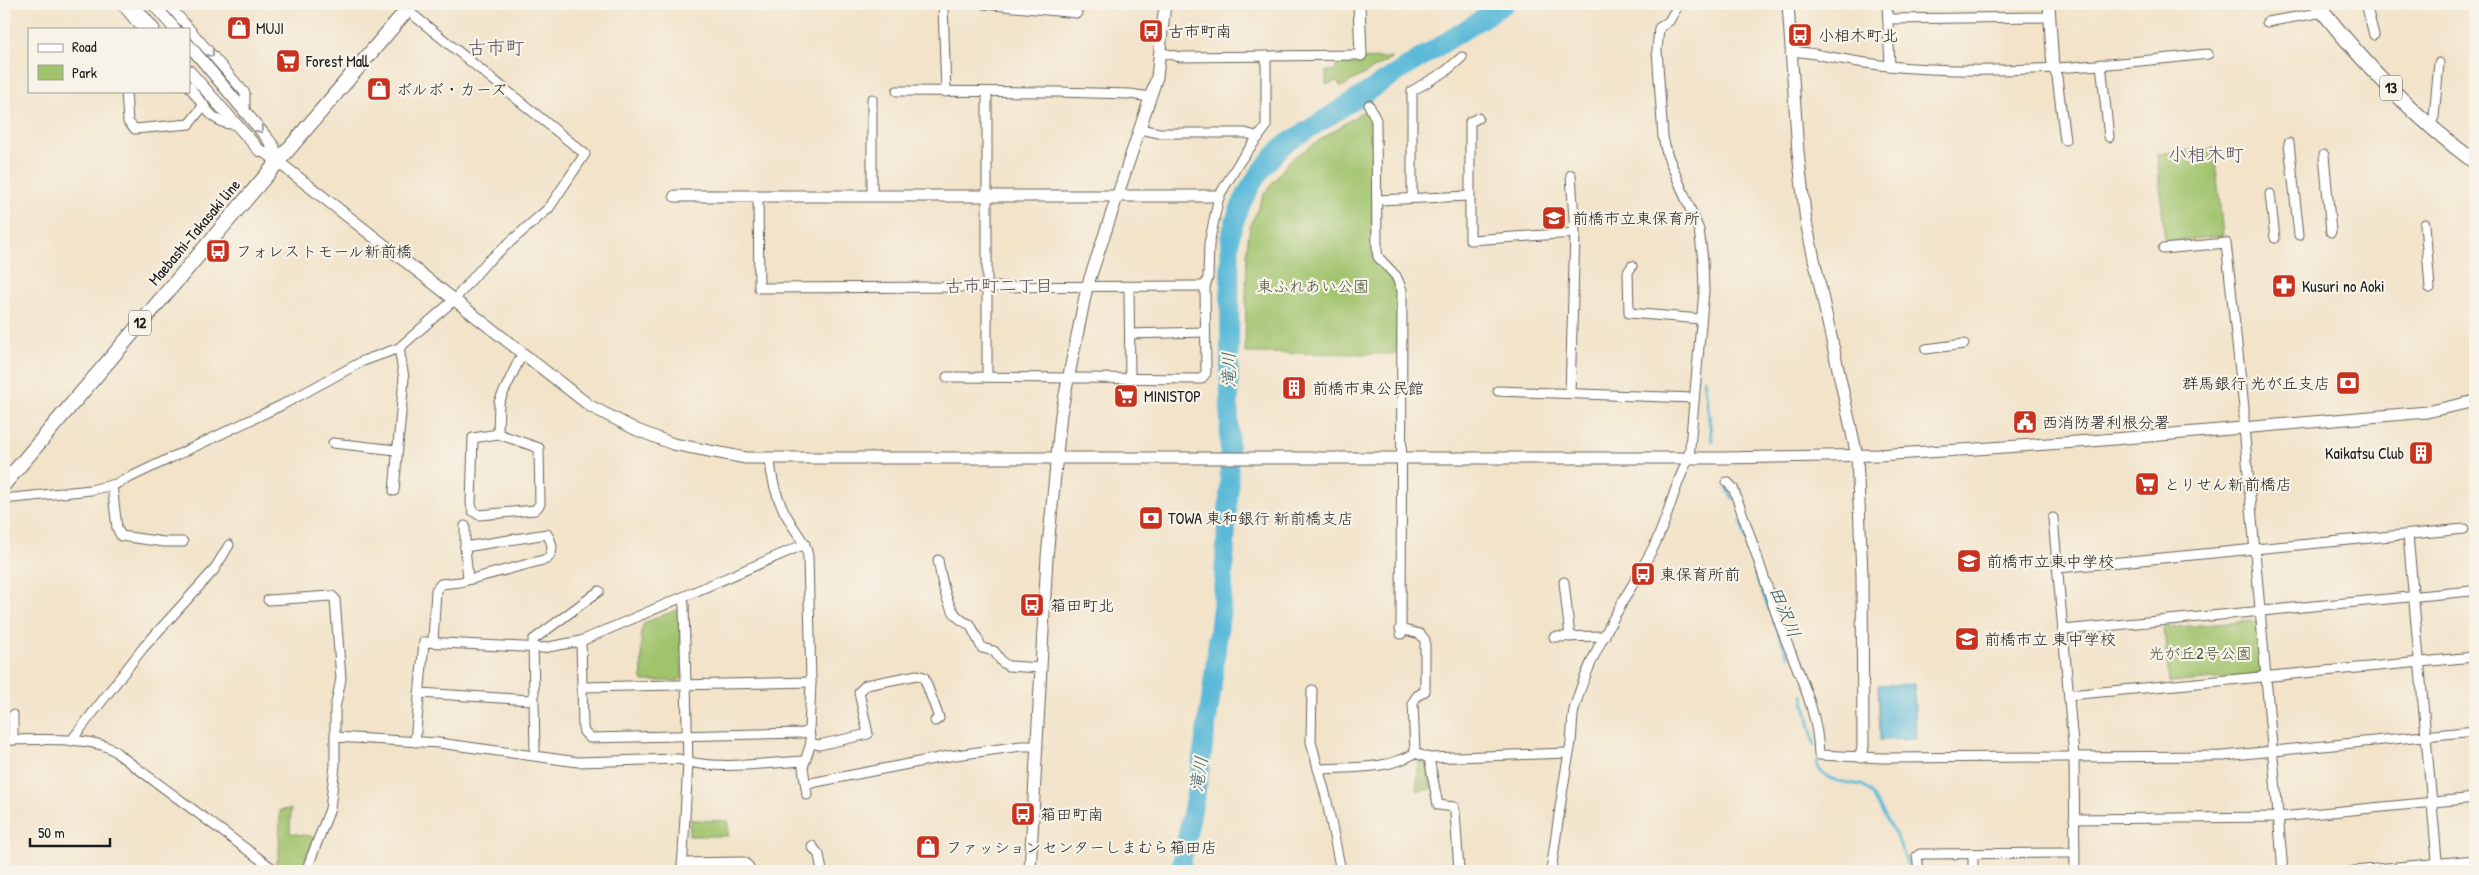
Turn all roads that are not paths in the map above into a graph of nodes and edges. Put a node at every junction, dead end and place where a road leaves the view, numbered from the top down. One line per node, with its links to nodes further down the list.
1 (121, 4): 20 (street)
2 (133, 4): 21 (street)
3 (153, 4): 22 (street)
4 (168, 4): 23 (street, one-way to 23)
5 (942, 4): 41 (street)
6 (984, 4): 16 (street)
7 (1165, 4): 28 (street)
8 (1359, 4): 30 (street)
9 (1679, 4): 83 (street)
10 (1792, 4): 27 (street)
11 (1887, 4): 18 (street)
12 (2049, 4): 17 (street)
13 (2366, 4): 25 (street)
14 (409, 7): 57 (main road, Maebashi-Takasaki line / 12); 82 (street)
15 (2320, 8): 19 (street); 50 (main road, 13)
16 (1077, 13)
17 (2050, 17): 18 (street); 36 (street)
18 (1888, 20): 35 (street)
19 (2267, 22)
20 (141, 28)
21 (153, 28)
22 (174, 28)
23 (189, 28)
24 (190, 29): 47 (street, one-way to 47)
25 (2374, 35)
26 (190, 46): 47 (street)
27 (1791, 51): 35 (street); 103 (street)
28 (1160, 52): 31 (street); 43 (street)
29 (2208, 54): 34 (street)
30 (1361, 55): 31 (street)
31 (1266, 56): 52 (street)
32 (1462, 57): 68 (street)
33 (2440, 63): 50 (street)
34 (2101, 64): 36 (street); 53 (street)
35 (1890, 66): 36 (street)
36 (2053, 68): 54 (street)
37 (190, 72): 49 (street)
38 (190, 87): 45 (street)
39 (896, 91): 41 (street)
40 (126, 92): 45 (street)
41 (946, 92): 42 (street)
42 (987, 92): 43 (street); 64 (street)
43 (1150, 97): 51 (street)
44 (872, 99): 63 (street)
45 (204, 105): 49 (street)
46 (1369, 105): 69 (street)
47 (245, 112): 57 (street, one-way to 57)
48 (1478, 118): 66 (street)
49 (234, 124): 57 (street)
50 (2429, 125): 58 (main road, 13)
51 (1140, 129): 52 (street); 67 (street)
52 (1259, 137): 65 (street)
53 (2109, 137)
54 (2065, 140)
55 (2289, 143): 73 (street)
56 (2324, 155): 71 (street)
57 (277, 162): 82 (street); 108 (main road, Maebashi-Takasaki line / 12)
58 (2475, 162)
59 (1571, 175): 72 (street)
60 (2270, 194): 74 (street)
61 (674, 196): 62 (street)
62 (758, 196): 63 (street); 78 (street)
63 (872, 196): 64 (street)
64 (987, 196): 67 (street); 78 (street)
65 (1219, 196): 67 (street); 77 (street)
66 (1469, 196): 68 (street); 72 (street)
67 (1116, 197): 79 (street)
68 (1412, 198): 69 (street)
69 (1378, 200): 105 (street)
70 (2425, 224): 81 (street)
71 (2331, 232)
72 (1575, 233): 95 (street)
73 (2300, 236)
74 (2275, 238)
75 (2163, 249): 98 (street)
76 (1632, 266): 83 (street)
77 (1204, 286): 80 (street); 84 (street)
78 (987, 287): 79 (street); 91 (street)
79 (1088, 287): 80 (street); 92 (street)
80 (1129, 287): 85 (street)
81 (2430, 288)
82 (454, 300): 87 (street); 89 (street)
83 (1702, 319): 96 (street)
84 (1205, 332): 85 (street); 93 (street)
85 (1130, 334): 93 (street)
86 (1964, 344): 88 (street)
87 (399, 348): 101 (street); 109 (street)
88 (1926, 349)
89 (522, 354): 99 (street); 104 (street)
90 (947, 377): 91 (street)
91 (988, 377): 92 (street)
92 (1067, 379): 93 (street); 102 (street)
93 (1130, 379)
94 (1498, 391): 95 (street)
95 (1570, 393): 96 (street)
96 (1694, 398): 106 (street)
97 (2475, 401): 98 (street)
98 (2244, 427): 103 (street); 120 (street)
99 (498, 434): 99 (street)
100 (333, 443): 101 (street)
101 (396, 450): 110 (street)
102 (1056, 456): 104 (street); 105 (street); 140 (street)
103 (1857, 456): 106 (street); 167 (street)
104 (770, 458): 117 (street)
105 (1400, 458): 106 (street); 163 (street)
106 (1689, 458): 132 (street)
107 (1727, 482): 167 (street)
108 (4, 484)
109 (112, 485): 111 (street); 116 (street)
110 (394, 491)
111 (4, 499)
112 (2053, 518): 122 (street)
113 (465, 526): 119 (street)
114 (2464, 529): 115 (street)
115 (2408, 536): 120 (street); 127 (street)
116 (182, 542)
117 (805, 544): 128 (street); 142 (street)
118 (228, 545): 158 (street)
119 (465, 548): 123 (street); 123 (street)
120 (2254, 550): 122 (street); 130 (street)
121 (938, 560): 140 (street)
122 (2058, 568): 131 (street)
123 (468, 579): 135 (street)
124 (1564, 582): 134 (street)
125 (599, 591): 137 (street)
126 (2470, 591): 127 (street)
127 (2414, 597): 130 (street); 139 (street)
128 (682, 598): 136 (street); 143 (street)
129 (268, 600): 155 (street)
130 (2261, 612): 131 (street); 141 (street)
131 (2063, 630): 147 (street)
132 (1605, 636): 134 (street); 164 (street)
133 (1554, 637): 134 (street)
134 (1570, 637)
135 (433, 641): 137 (street); 146 (street)
136 (581, 641): 137 (street); 144 (street)
137 (532, 648): 148 (street)
138 (2474, 657): 139 (street)
139 (2420, 662): 141 (street); 154 (street)
140 (1041, 668): 161 (street)
141 (2266, 677): 147 (street); 162 (street)
142 (811, 682): 143 (street); 151 (street)
143 (686, 686): 144 (street); 153 (street)
144 (583, 687): 153 (street)
145 (1312, 690): 171 (street)
146 (420, 693): 148 (street); 159 (street)
147 (2069, 695): 166 (street)
148 (532, 700): 165 (street)
149 (14, 715): 157 (street)
150 (935, 721): 160 (street)
151 (809, 730): 153 (street); 160 (street)
152 (2475, 731): 154 (street)
153 (687, 736): 170 (street)
154 (2427, 736): 162 (street); 175 (street)
155 (335, 737): 159 (street); 185 (street)
156 (4, 740): 157 (street)
157 (14, 740): 158 (street)
158 (71, 740): 184 (street)
159 (416, 742): 165 (street)
160 (811, 743): 169 (street)
161 (1036, 746): 172 (street); 188 (street)
162 (2272, 752): 166 (street); 176 (street)
163 (1415, 753): 168 (street); 171 (street)
164 (1568, 753): 168 (street); 191 (street)
165 (535, 756): 170 (street)
166 (2074, 756): 167 (street); 177 (street)
167 (1861, 757)
168 (1429, 758): 190 (street)
169 (804, 761): 170 (street); 172 (street)
170 (688, 763): 182 (street)
171 (1318, 769): 189 (street)
172 (806, 784): 173 (street)
173 (807, 795)
174 (2475, 798): 175 (street)
175 (2432, 802): 176 (street); 183 (street)
176 (2279, 817): 177 (street); 195 (street)
177 (2074, 818): 179 (street)
178 (812, 846): 187 (street)
179 (2075, 853): 180 (street); 194 (street)
180 (1973, 854): 192 (street); 193 (street)
181 (2475, 860): 183 (street)
182 (682, 867): 186 (street)
183 (2438, 867): 196 (street)
184 (276, 871)
185 (306, 871)
186 (749, 871)
187 (822, 871)
188 (1030, 871)
189 (1341, 871)
190 (1459, 871)
191 (1551, 871)
192 (1919, 871)
193 (1973, 871)
194 (2075, 871)
195 (2283, 871)
196 (2354, 871)

